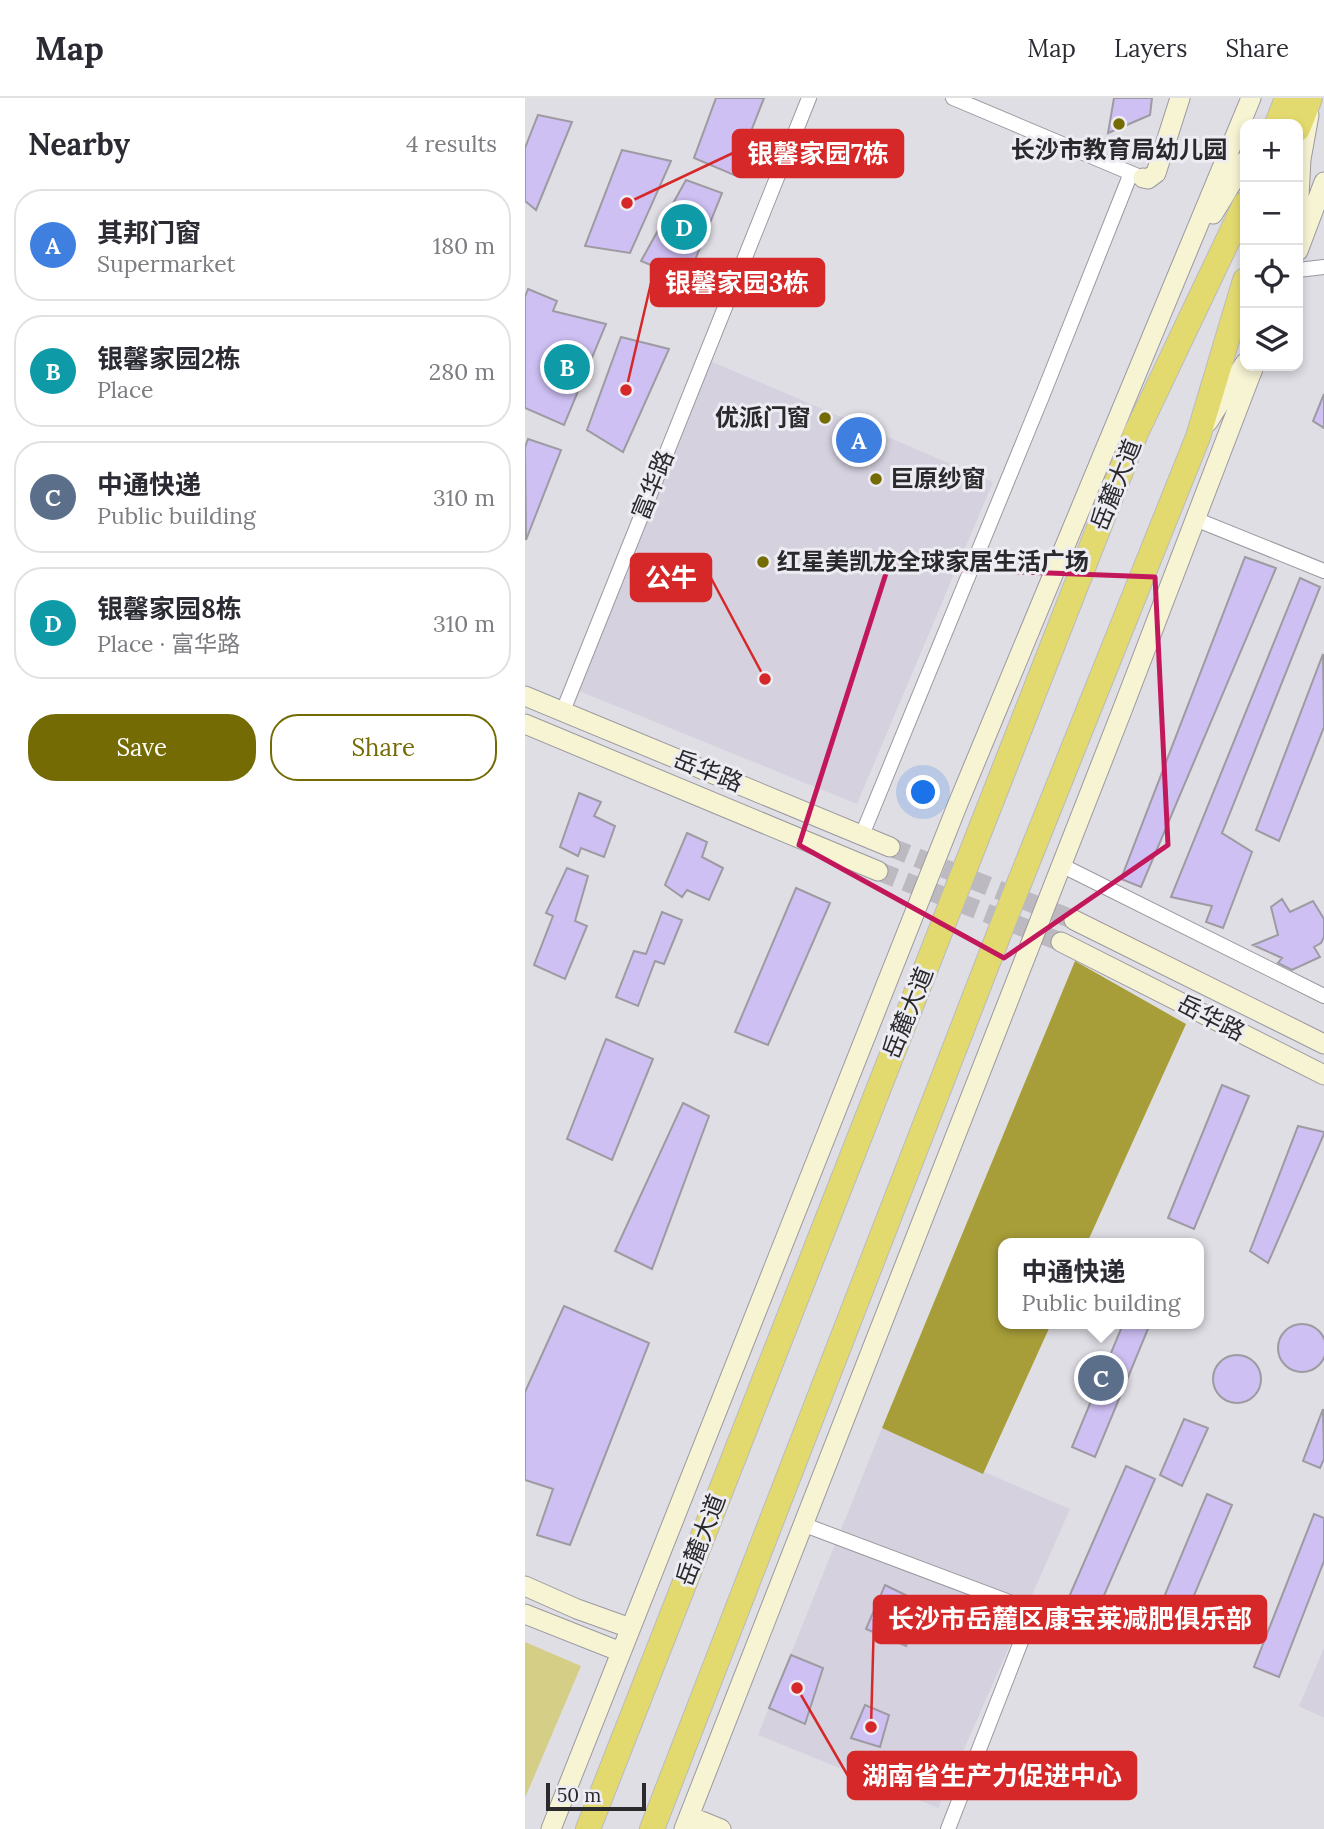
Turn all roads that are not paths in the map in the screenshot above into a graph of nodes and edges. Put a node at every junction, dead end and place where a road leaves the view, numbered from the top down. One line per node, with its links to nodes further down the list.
1 (809, 98): 28 (street, 富华路)
2 (953, 98): 11 (street)
3 (1180, 98): 11 (street)
4 (1251, 98): 15 (street)
5 (1286, 98): 7 (street); 8 (highway)
6 (1311, 98): 9 (highway); 12 (street)
7 (1271, 119)
8 (1279, 119)
9 (1302, 119)
10 (1240, 170): 15 (street)
11 (1137, 176): 30 (street)
12 (1300, 182)
13 (1324, 182): 16 (street)
14 (1240, 215): 23 (highway, 岳麓大道)
15 (1192, 240): 20 (street)
16 (1300, 245)
17 (1324, 267): 18 (street)
18 (1303, 269)
19 (1240, 297): 24 (highway)
20 (1161, 312): 23 (street); 42 (street)
21 (1240, 371): 24 (street)
22 (1252, 371): 25 (street)
23 (1136, 433): 46 (highway, 岳麓大道)
24 (1198, 438): 47 (highway)
25 (1195, 519): 26 (street); 32 (street)
26 (1324, 571)
27 (525, 696): 28 (street, 岳华路)
28 (563, 711): 30 (street, 岳华路)
29 (525, 724): 33 (street, 岳华路)
30 (862, 835): 31 (street, 岳华路)
31 (890, 847)
32 (1061, 865): 36 (street); 39 (street)
33 (879, 871)
34 (1074, 920): 37 (street, 岳华路)
35 (1061, 942): 38 (street, 岳华路)
36 (1324, 996)
37 (1324, 1044)
38 (1324, 1074)
39 (802, 1524): 44 (street); 49 (street)
40 (525, 1586): 42 (street)
41 (525, 1614): 43 (street)
42 (630, 1628): 43 (street)
43 (621, 1652): 45 (street)
44 (686, 1822): 48 (street)
45 (551, 1829)
46 (588, 1829)
47 (652, 1829)
48 (722, 1829)
49 (948, 1829)

